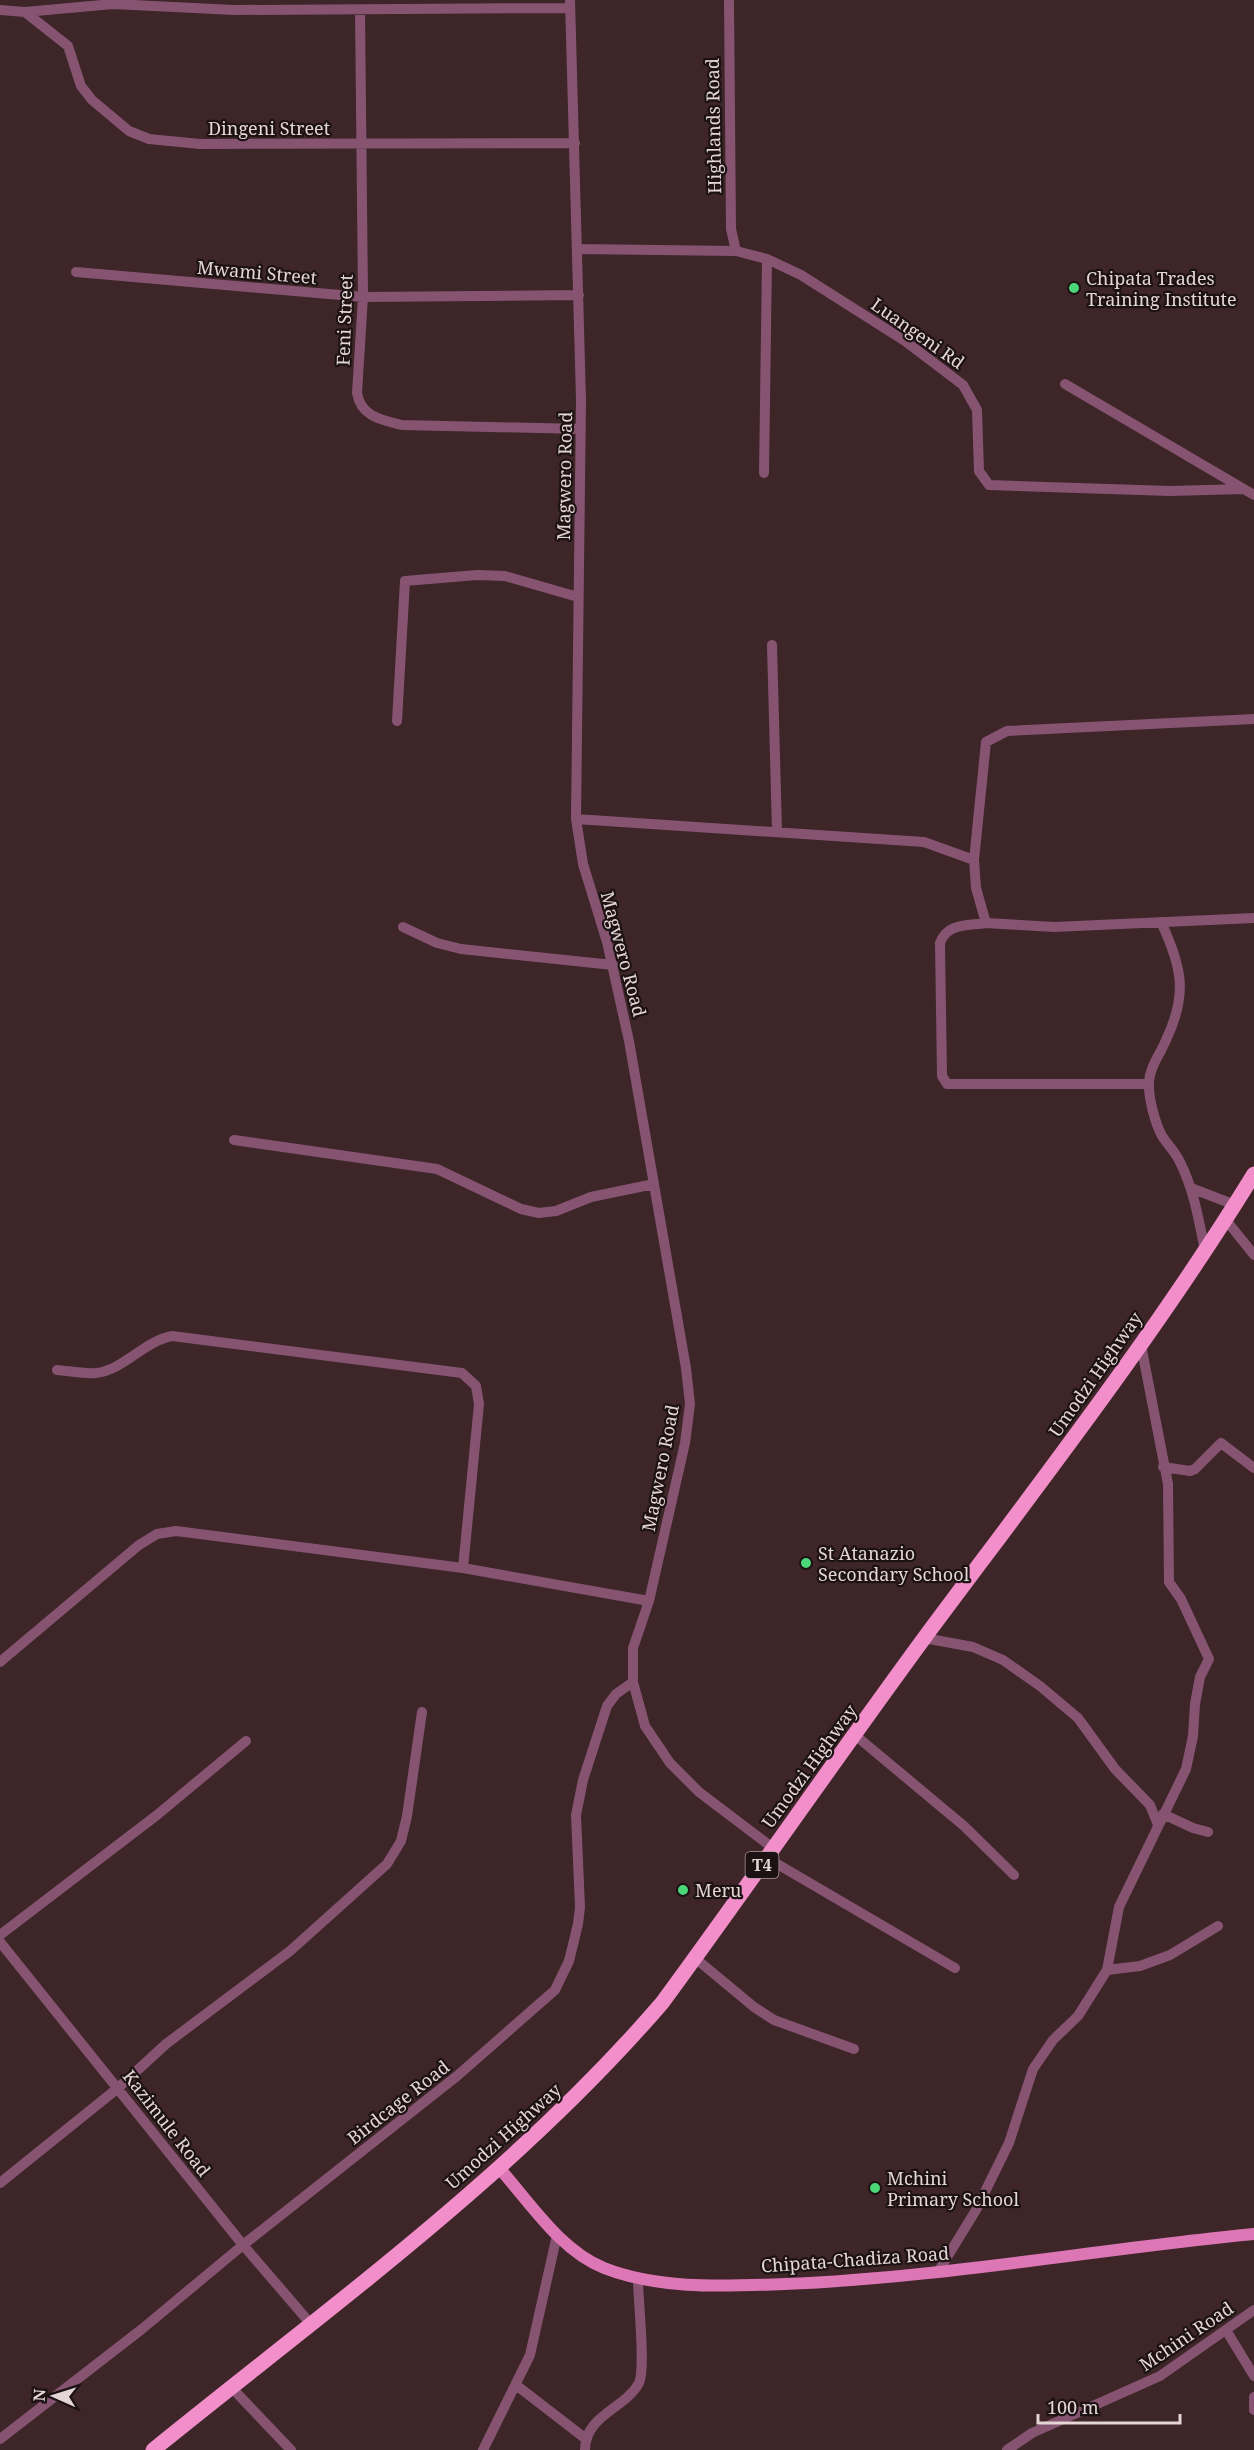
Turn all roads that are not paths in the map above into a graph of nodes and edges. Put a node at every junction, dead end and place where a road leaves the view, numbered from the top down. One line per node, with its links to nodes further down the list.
1 (22, 0): 8 (street)
2 (729, 0): 12 (street, Highlands Road)
3 (197, 4): 5 (street); 8 (street)
4 (570, 4): 7 (street); 10 (street, Magwero Road)
5 (307, 5): 7 (street)
6 (0, 10): 8 (street)
7 (360, 10): 9 (street, Feni Street)
8 (24, 12): 9 (street, Dingeni Street)
9 (361, 144): 10 (street, Dingeni Street); 16 (street, Feni Street)
10 (575, 144): 11 (street, Magwero Road)
11 (578, 249): 12 (street, Luangeni Rd); 15 (street, Magwero Road)
12 (736, 251): 13 (street, Luangeni Rd)
13 (767, 259): 19 (street); 20 (street, Luangeni Rd)
14 (76, 272): 16 (street, Mwami Street)
15 (579, 295): 16 (street, Mwami Street); 18 (street, Magwero Road)
16 (363, 297): 18 (street, Feni Street)
17 (1065, 384): 20 (street, Luangeni Rd)
18 (581, 429): 22 (street, Magwero Road)
19 (764, 473)
20 (1243, 489): 21 (street, Luangeni Rd)
21 (1254, 495)
22 (578, 597): 25 (street); 26 (street, Magwero Road)
23 (772, 645): 27 (street)
24 (1254, 719): 28 (street)
25 (397, 721)
26 (576, 819): 27 (street); 33 (street, Magwero Road)
27 (777, 832): 28 (street)
28 (974, 860): 31 (street)
29 (1254, 918): 30 (street)
30 (1161, 922): 31 (street); 34 (street)
31 (986, 923): 34 (street)
32 (403, 927): 33 (street)
33 (613, 965): 37 (street, Magwero Road)
34 (1148, 1084): 38 (street)
35 (234, 1140): 37 (street)
36 (1254, 1174): 39 (highway, Umodzi Highway / T4)
37 (654, 1184): 48 (street, Magwero Road)
38 (1191, 1188): 39 (street); 41 (street)
39 (1235, 1205): 40 (highway, Umodzi Highway / T4)
40 (1226, 1220): 41 (highway, Umodzi Highway / T4); 42 (street)
41 (1205, 1251): 43 (highway, Umodzi Highway / T4)
42 (1254, 1255)
43 (1141, 1345): 45 (street); 49 (highway, Umodzi Highway / T4)
44 (57, 1370): 47 (street)
45 (1163, 1467): 46 (street); 55 (street)
46 (1254, 1468)
47 (463, 1568): 48 (street); 50 (street)
48 (649, 1601): 51 (street, Magwero Road)
49 (924, 1638): 53 (highway, Umodzi Highway / T4); 56 (street)
50 (0, 1662)
51 (633, 1682): 58 (street, Magwero Road); 72 (street, Birdcage Road)
52 (422, 1712): 67 (street)
53 (855, 1735): 58 (highway, Umodzi Highway / T4); 59 (street)
54 (246, 1741): 61 (street)
55 (1163, 1814): 56 (street); 57 (street)
56 (1158, 1825): 65 (street)
57 (1208, 1832)
58 (770, 1853): 63 (highway, Umodzi Highway / T4); 64 (street, Magwero Road)
59 (1014, 1875)
60 (1218, 1926): 65 (street)
61 (0, 1935)
62 (0, 1941): 67 (street, Kazimule Road)
63 (695, 1958): 66 (street); 68 (highway, Umodzi Highway / T4)
64 (956, 1968)
65 (1107, 1970): 73 (street)
66 (854, 2049)
67 (118, 2088): 69 (street); 72 (street, Kazimule Road)
68 (500, 2169): 71 (main road, Chipata-Chadiza Road); 76 (highway, Umodzi Highway / T4)
69 (0, 2183)
70 (1254, 2234): 73 (main road, Chipata-Chadiza Road)
71 (557, 2235): 74 (main road, Chipata-Chadiza Road); 79 (street)
72 (243, 2245): 76 (street, Kazimule Road); 83 (street, Birdcage Road)
73 (938, 2272): 74 (main road, Chipata-Chadiza Road)
74 (638, 2279): 84 (street)
75 (1254, 2310): 77 (street, Mchini Road)
76 (310, 2323): 80 (highway, Umodzi Highway / T4)
77 (1226, 2330): 78 (street); 88 (street, Mchini Road)
78 (1254, 2376)
79 (516, 2385): 84 (street); 87 (street)
80 (231, 2387): 85 (highway, Umodzi Highway / T4); 86 (street)
81 (1254, 2397): 82 (street)
82 (1254, 2407)
83 (0, 2439)
84 (586, 2444)
85 (153, 2450)
86 (291, 2450)
87 (483, 2450)
88 (1006, 2450)

